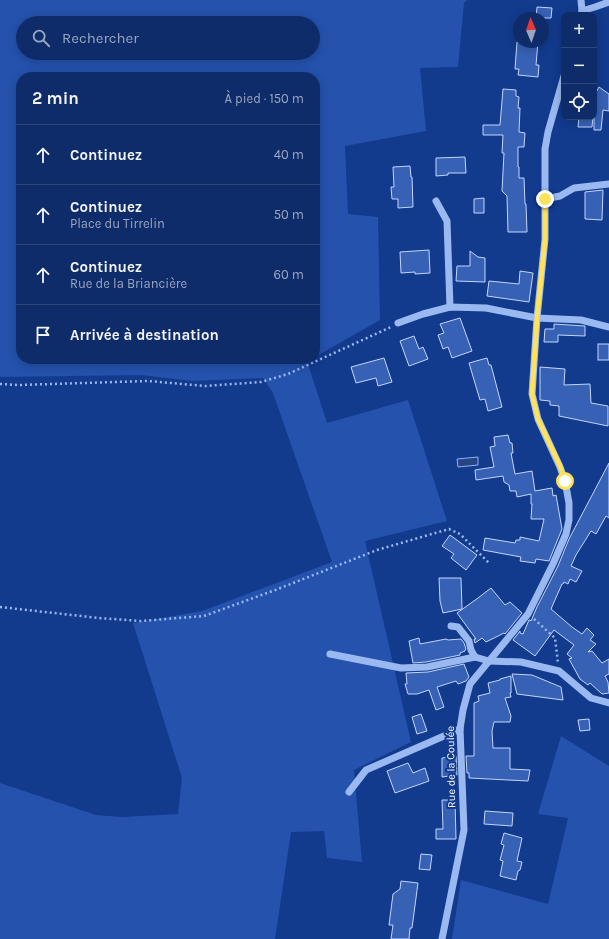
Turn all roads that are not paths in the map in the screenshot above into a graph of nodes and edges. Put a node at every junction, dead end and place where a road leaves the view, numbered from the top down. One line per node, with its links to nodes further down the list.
1 (581, 0): 3 (street)
2 (609, 2): 4 (street)
3 (582, 12)
4 (584, 12)
5 (562, 84): 7 (street, Rue de la Coulée)
6 (609, 184): 7 (street)
7 (545, 199): 10 (street, Rue de la Coulée)
8 (436, 202): 9 (street)
9 (450, 307): 10 (street); 11 (street)
10 (537, 318): 12 (street); 16 (street, Rue de la Coulée)
11 (398, 323)
12 (609, 327)
13 (451, 626): 15 (street)
14 (330, 654): 15 (street)
15 (475, 657): 16 (street)
16 (490, 661): 17 (street); 18 (street, Rue de la Coulée)
17 (609, 703)
18 (460, 729): 19 (street); 20 (street, Rue de la Coulée)
19 (349, 792)
20 (442, 939)

